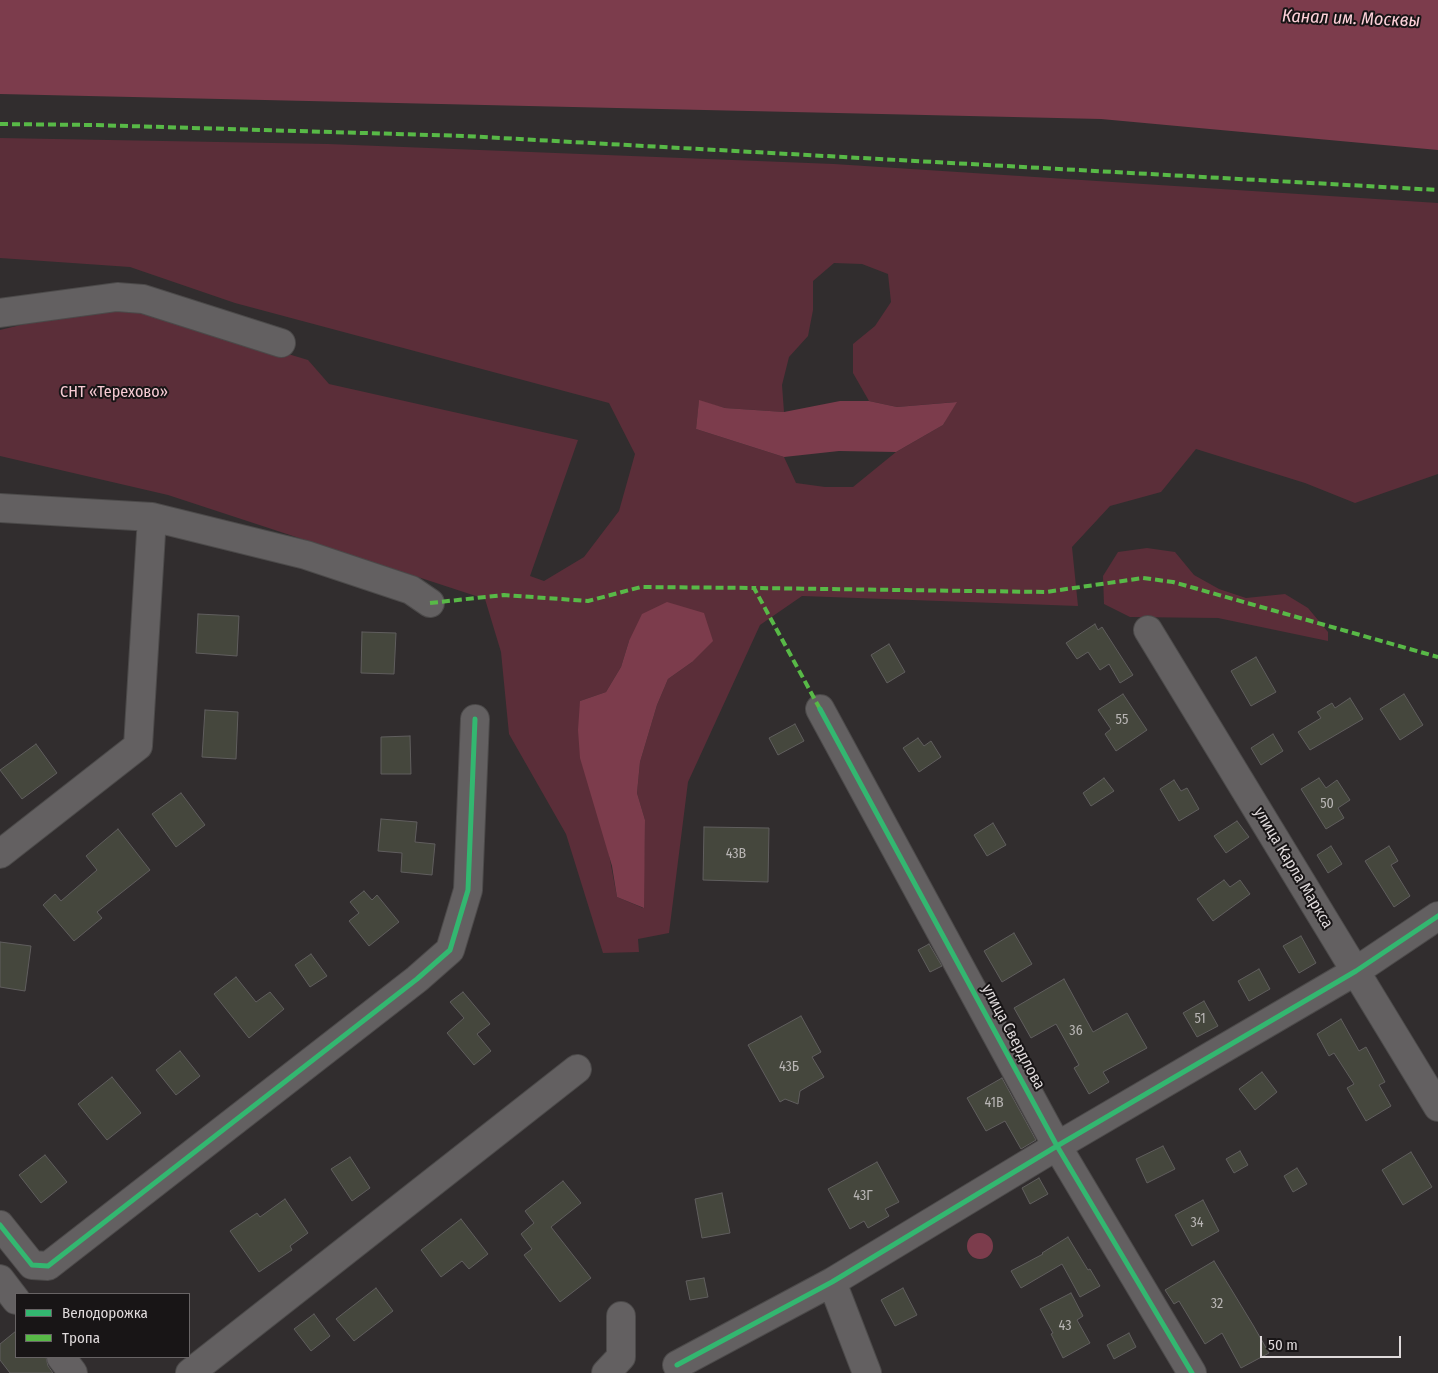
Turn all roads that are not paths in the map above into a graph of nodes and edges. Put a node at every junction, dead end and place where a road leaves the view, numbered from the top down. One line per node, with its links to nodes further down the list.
1 (0, 313): 2 (street)
2 (280, 343)
3 (0, 508): 4 (street)
4 (152, 517): 5 (street); 9 (street)
5 (430, 603)
6 (1148, 630): 11 (street, улица Карла Маркса)
7 (820, 709): 14 (street, улица Свердлова)
8 (475, 719): 15 (street)
9 (0, 854)
10 (1438, 916): 11 (street)
11 (1356, 971): 13 (street, улица Карла Маркса); 14 (street)
12 (577, 1069): 23 (street)
13 (1438, 1107)
14 (1057, 1146): 17 (street); 26 (street, улица Свердлова)
15 (0, 1225)
16 (0, 1279): 18 (street)
17 (832, 1282): 21 (street); 25 (street)
18 (15, 1299)
19 (620, 1316): 24 (street)
20 (62, 1358): 22 (street)
21 (677, 1365)
22 (74, 1373)
23 (190, 1373)
24 (606, 1373)
25 (867, 1373)
26 (1192, 1373)

